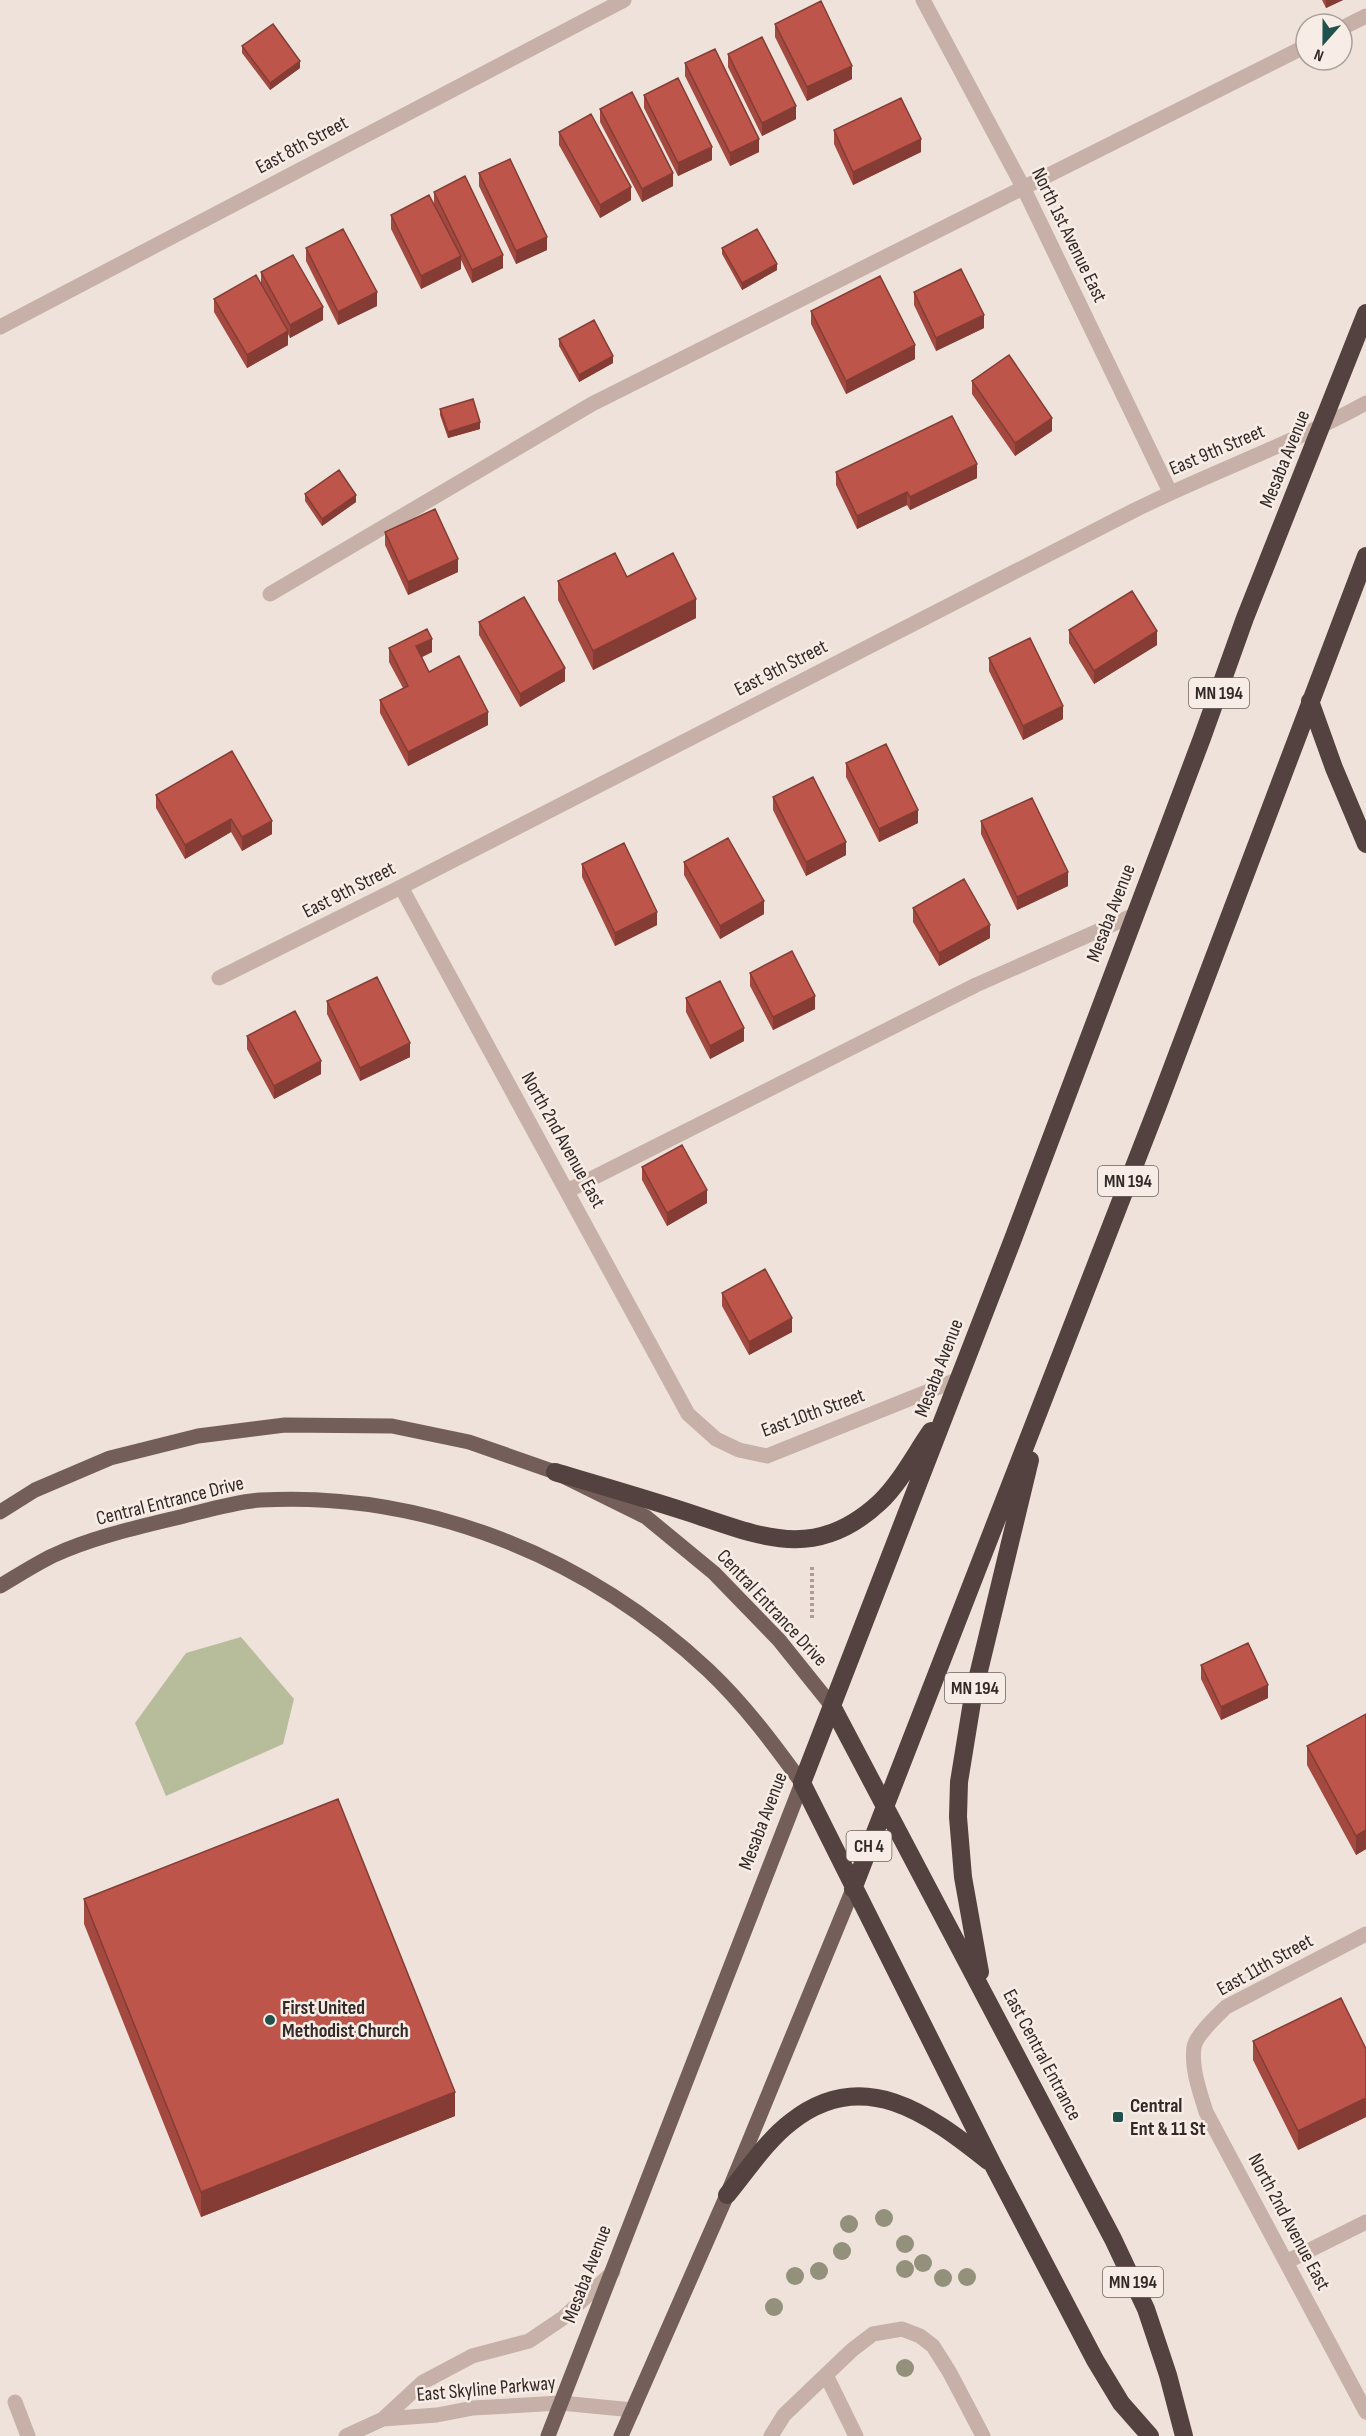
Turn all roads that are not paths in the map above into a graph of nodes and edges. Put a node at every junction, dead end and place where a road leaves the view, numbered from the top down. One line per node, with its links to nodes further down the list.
1 (624, 0): 6 (street, East 8th Street)
2 (923, 0): 4 (street, North 1st Avenue East)
3 (1294, 52): 4 (street)
4 (1023, 187): 9 (street, North 1st Avenue East); 11 (street)
5 (1366, 313): 8 (highway, Mesaba Avenue / MN 194)
6 (0, 327)
7 (1366, 403): 8 (street, East 9th Street)
8 (1322, 428): 9 (street, East 9th Street); 15 (highway, Mesaba Avenue / MN 194)
9 (1170, 492): 14 (street, East 9th Street)
10 (1366, 556): 12 (highway, MN 194)
11 (270, 594)
12 (1310, 701): 13 (highway); 19 (highway, MN 194)
13 (1366, 844)
14 (401, 887): 16 (street, East 9th Street); 17 (street, North 2nd Avenue East)
15 (1134, 915): 17 (street); 18 (highway, Mesaba Avenue / MN 194)
16 (219, 978)
17 (567, 1191): 21 (street, North 2nd Avenue East)
18 (959, 1379): 20 (highway, Mesaba Avenue / MN 194); 21 (street, East 10th Street)
19 (1047, 1391): 27 (highway, MN 194); 30 (highway, MN 194)
20 (947, 1408): 22 (highway); 25 (highway, Mesaba Avenue / MN 194)
21 (688, 1414)
22 (555, 1472): 23 (main road, Central Entrance Drive); 25 (main road, Central Entrance Drive)
23 (0, 1512)
24 (0, 1586): 26 (main road, Central Entrance Drive)
25 (832, 1706): 26 (highway, Mesaba Avenue / MN 194); 27 (highway, East Central Entrance)
26 (802, 1783): 28 (highway); 36 (main road, Mesaba Avenue)
27 (885, 1804): 28 (highway, CH 4); 30 (highway, East Central Entrance / MN 194)
28 (853, 1889): 32 (highway); 33 (main road, CH 4)
29 (1366, 1934): 31 (street, East 11th Street)
30 (983, 1991): 51 (highway, East Central Entrance / MN 194)
31 (1194, 2045): 35 (street, North 2nd Avenue East)
32 (993, 2165): 33 (highway); 50 (highway)
33 (727, 2195): 40 (main road, CH 4)
34 (1366, 2222): 35 (street)
35 (1286, 2262): 41 (street, North 2nd Avenue East)
36 (613, 2272): 39 (main road, Mesaba Avenue); 42 (street)
37 (826, 2375): 47 (street); 48 (street); 49 (street)
38 (15, 2402): 43 (street)
39 (561, 2403): 40 (street, East Skyline Parkway); 42 (street, East Skyline Parkway); 45 (main road, Mesaba Avenue)
40 (633, 2410): 46 (main road, CH 4)
41 (1366, 2412)
42 (383, 2419): 44 (street, East Skyline Parkway)
43 (28, 2436)
44 (346, 2436)
45 (548, 2436)
46 (621, 2436)
47 (771, 2436)
48 (856, 2436)
49 (983, 2436)
50 (1150, 2436)
51 (1184, 2436)

